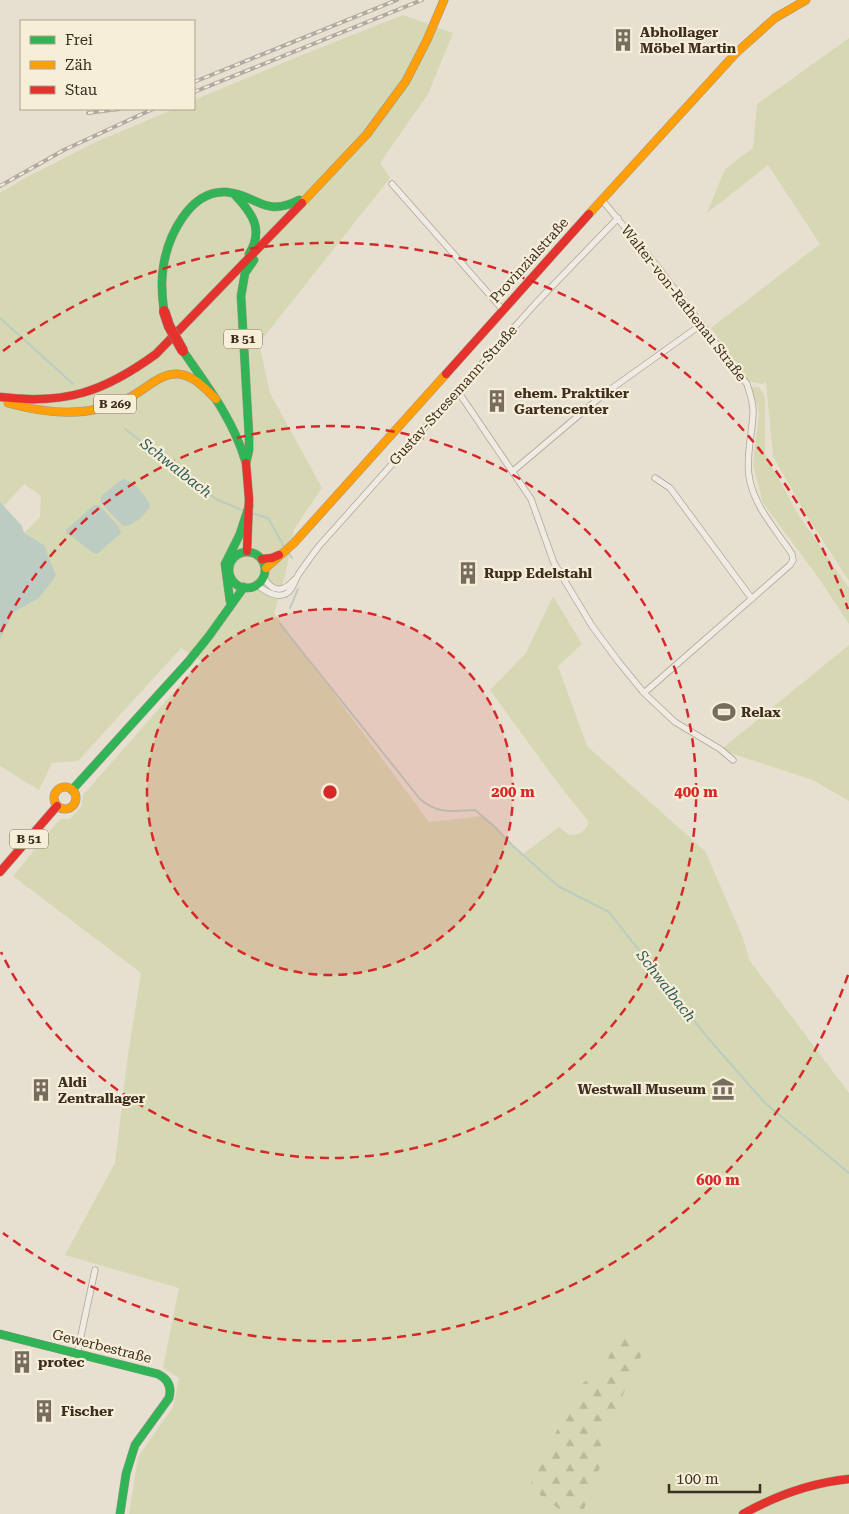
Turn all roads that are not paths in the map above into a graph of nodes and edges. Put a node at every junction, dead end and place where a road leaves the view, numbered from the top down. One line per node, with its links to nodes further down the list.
1 (444, 0): 3 (main road, B 51)
2 (806, 0): 6 (main road, Provinzialstraße)
3 (329, 176): 5 (main road, B 51); 8 (main road, B 51)
4 (392, 184): 10 (street)
5 (234, 194): 9 (main road); 14 (main road, B 51, bridge)
6 (602, 200): 7 (street, Walter-von-Rathenau Straße); 10 (main road, Provinzialstraße)
7 (618, 218): 11 (street, Walter-von-Rathenau Straße); 12 (street, Gustav-Stresemann-Straße)
8 (279, 228): 9 (main road, B 51); 15 (main road, B 51)
9 (236, 272): 13 (main road, B 269)
10 (503, 310): 20 (main road, Provinzialstraße)
11 (702, 324): 16 (street); 23 (street, Walter-von-Rathenau Straße)
12 (457, 390): 16 (street); 21 (street, Gustav-Stresemann-Straße)
13 (0, 398): 14 (main road, B 269)
14 (216, 399): 15 (main road, B 51)
15 (246, 463): 18 (main road, B 51)
16 (512, 471): 25 (street)
17 (655, 478): 23 (street)
18 (247, 520): 19 (main road, B 51); 24 (main road, B 51)
19 (247, 552): 20 (main road); 22 (main road)
20 (262, 572): 21 (street, Gustav-Stresemann-Straße); 21 (street, Gustav-Stresemann-Straße); 22 (main road)
21 (296, 578)
22 (239, 585): 24 (main road)
23 (752, 599): 25 (street, Walter-von-Rathenau Straße)
24 (230, 603): 27 (main road)
25 (644, 693): 26 (street)
26 (733, 760)
27 (72, 790): 28 (main road); 28 (main road)
28 (58, 806): 29 (main road, B 51)
29 (0, 872)
30 (95, 1270): 32 (street)
31 (0, 1336): 32 (main road, Gewerbestraße)
32 (77, 1354): 34 (main road, Gewerbestraße)
33 (849, 1479): 35 (main road)
34 (120, 1514)
35 (743, 1514)

